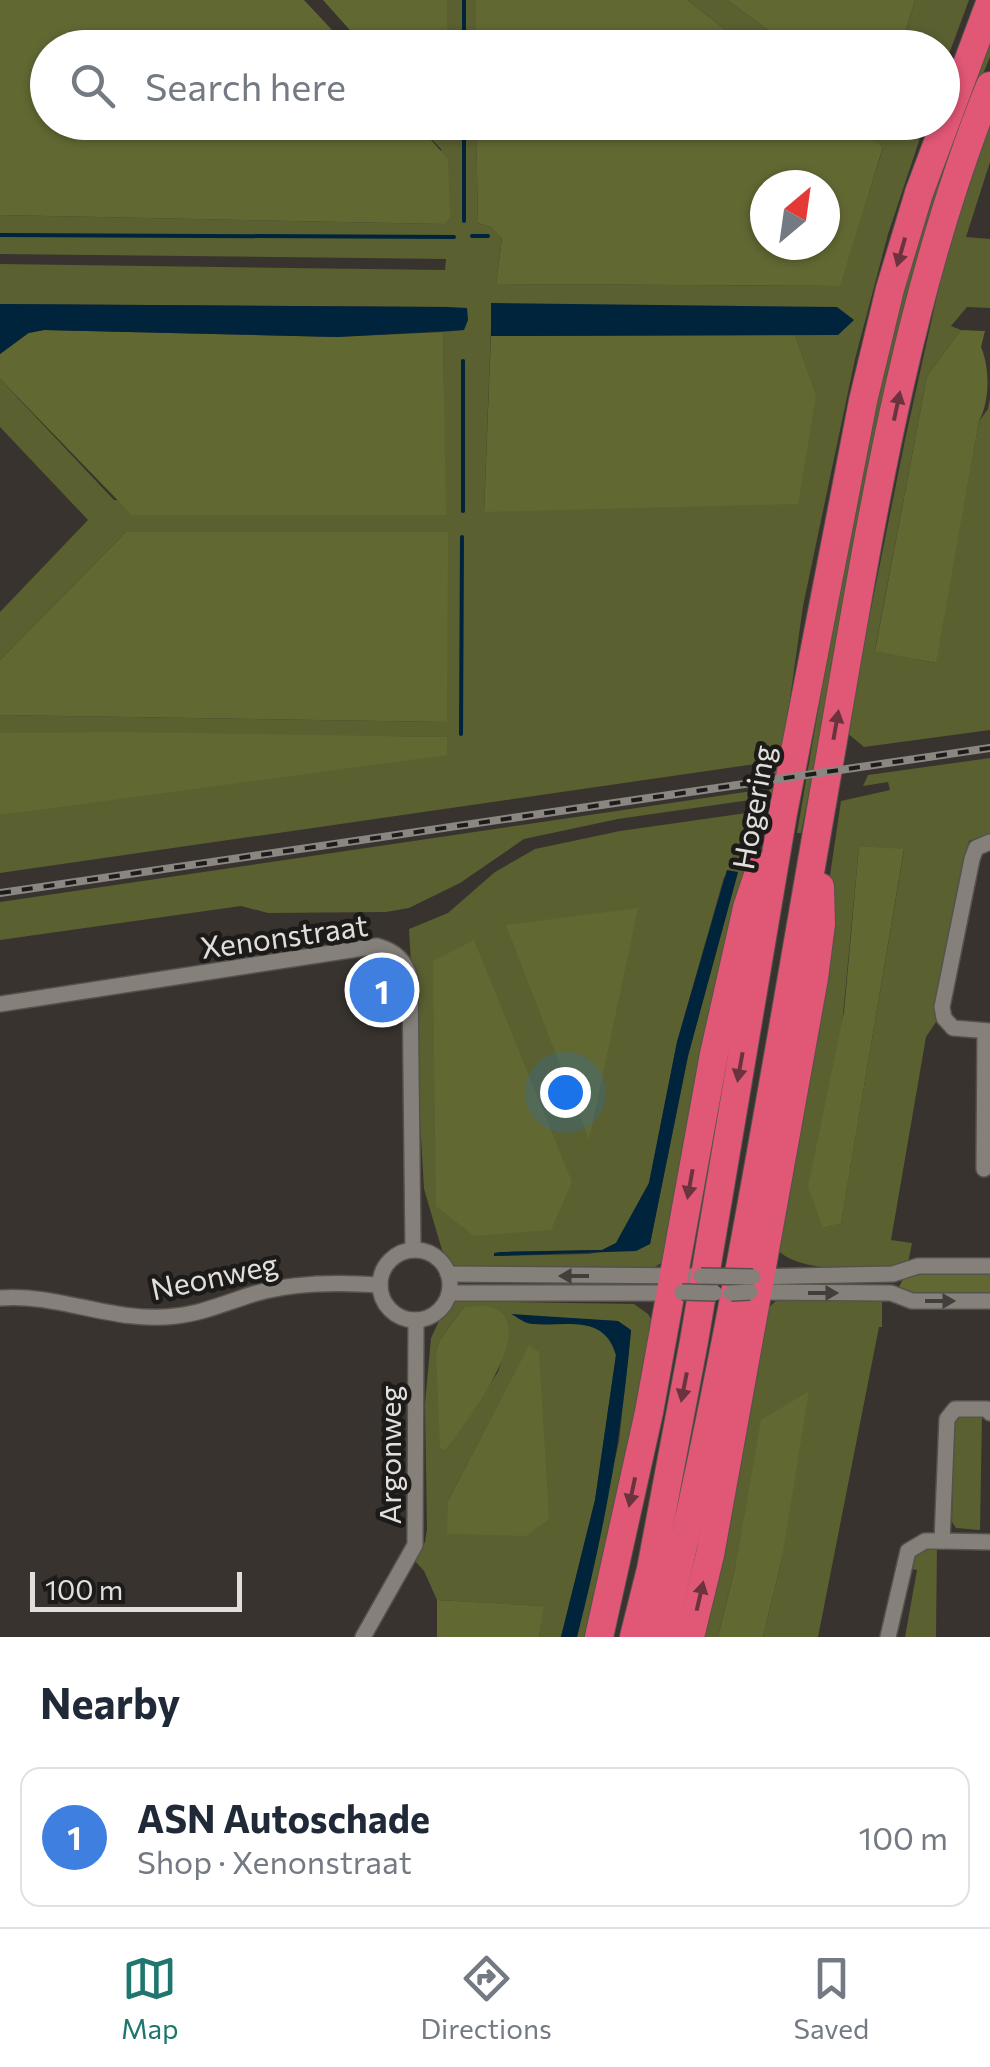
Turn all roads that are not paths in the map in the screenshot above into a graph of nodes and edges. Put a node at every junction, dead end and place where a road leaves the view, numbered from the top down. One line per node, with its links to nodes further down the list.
1 (990, 3): 2 (highway, Hogering, one-way to 2)
2 (960, 81)
3 (990, 86): 6 (highway, one-way to 3)
4 (937, 140): 5 (highway, Hogering, one-way to 5)
5 (783, 814): 16 (highway, one-way to 16); 28 (highway, Hogering, one-way to 28)
6 (819, 821): 17 (highway); 29 (highway)
7 (986, 843): 9 (street)
8 (0, 1004): 11 (street, Xenonstraat)
9 (987, 1030): 10 (street)
10 (984, 1169)
11 (414, 1250): 13 (street); 15 (street)
12 (990, 1266): 14 (street)
13 (448, 1274): 16 (street, one-way to 13); 18 (street)
14 (893, 1274): 17 (street); 19 (street)
15 (380, 1285): 20 (street, Neonweg); 22 (street)
16 (677, 1285): 17 (street, bridge); 17 (street, bridge); 18 (street); 27 (highway, one-way to 27)
17 (754, 1285): 19 (street, one-way to 19); 30 (highway, one-way to 17)
18 (449, 1293): 22 (street)
19 (891, 1294): 21 (street, one-way to 21)
20 (0, 1298)
21 (990, 1301)
22 (416, 1320): 26 (street, Argonweg)
23 (990, 1412): 24 (street)
24 (942, 1541): 25 (street); 31 (street)
25 (990, 1542)
26 (364, 1637)
27 (600, 1637)
28 (634, 1637)
29 (662, 1637)
30 (690, 1637)
31 (888, 1637)

